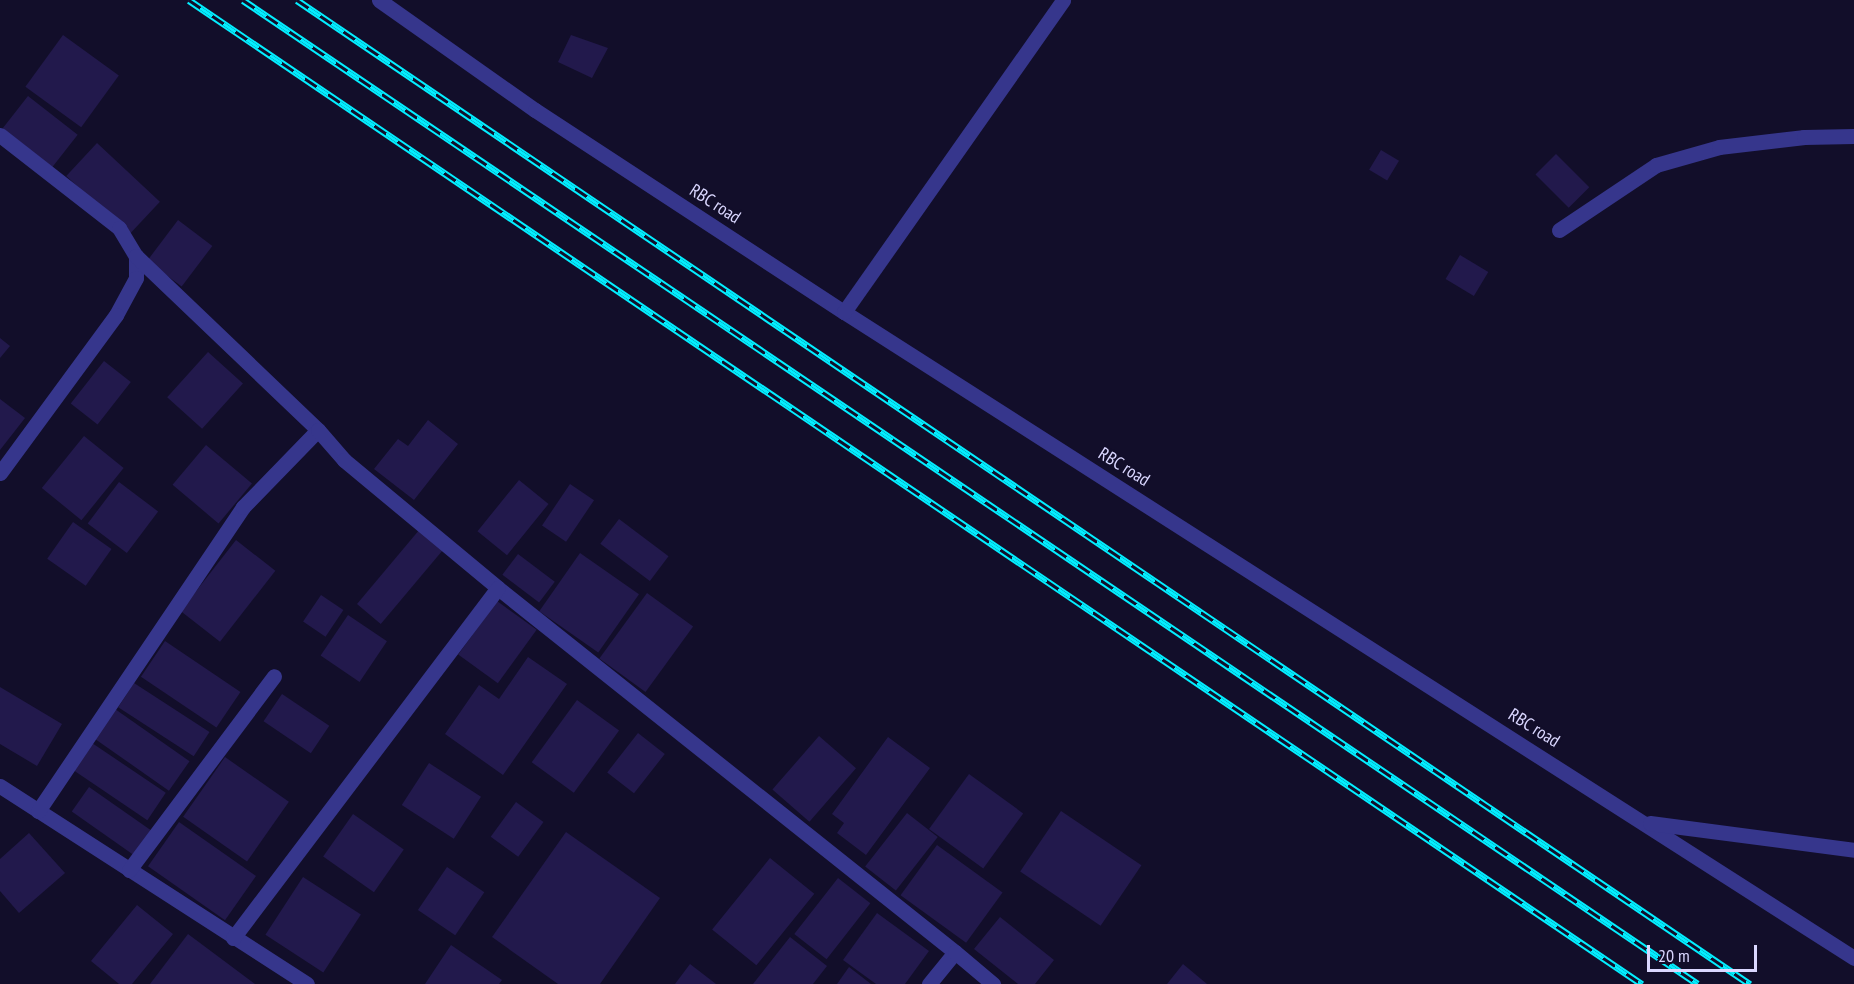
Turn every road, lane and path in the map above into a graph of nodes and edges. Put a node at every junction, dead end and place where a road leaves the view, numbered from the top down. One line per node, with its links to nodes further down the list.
1 (379, 0): 7 (street, RBC road)
2 (1063, 0): 7 (street)
3 (0, 135): 6 (street)
4 (1854, 136): 5 (street)
5 (1559, 230)
6 (136, 256): 8 (street); 9 (street)
7 (844, 312): 14 (street, RBC road)
8 (318, 429): 10 (street); 13 (street)
9 (0, 473)
10 (498, 588): 17 (street); 18 (street)
11 (274, 676): 16 (street)
12 (0, 786): 13 (street)
13 (38, 811): 16 (street)
14 (1647, 823): 15 (street); 19 (street, RBC road)
15 (1854, 850)
16 (129, 870): 17 (street)
17 (233, 938): 20 (street)
18 (955, 952): 22 (street); 23 (street)
19 (1854, 958)
20 (287, 979): 21 (street)
21 (307, 984)
22 (929, 984)
23 (993, 984)

